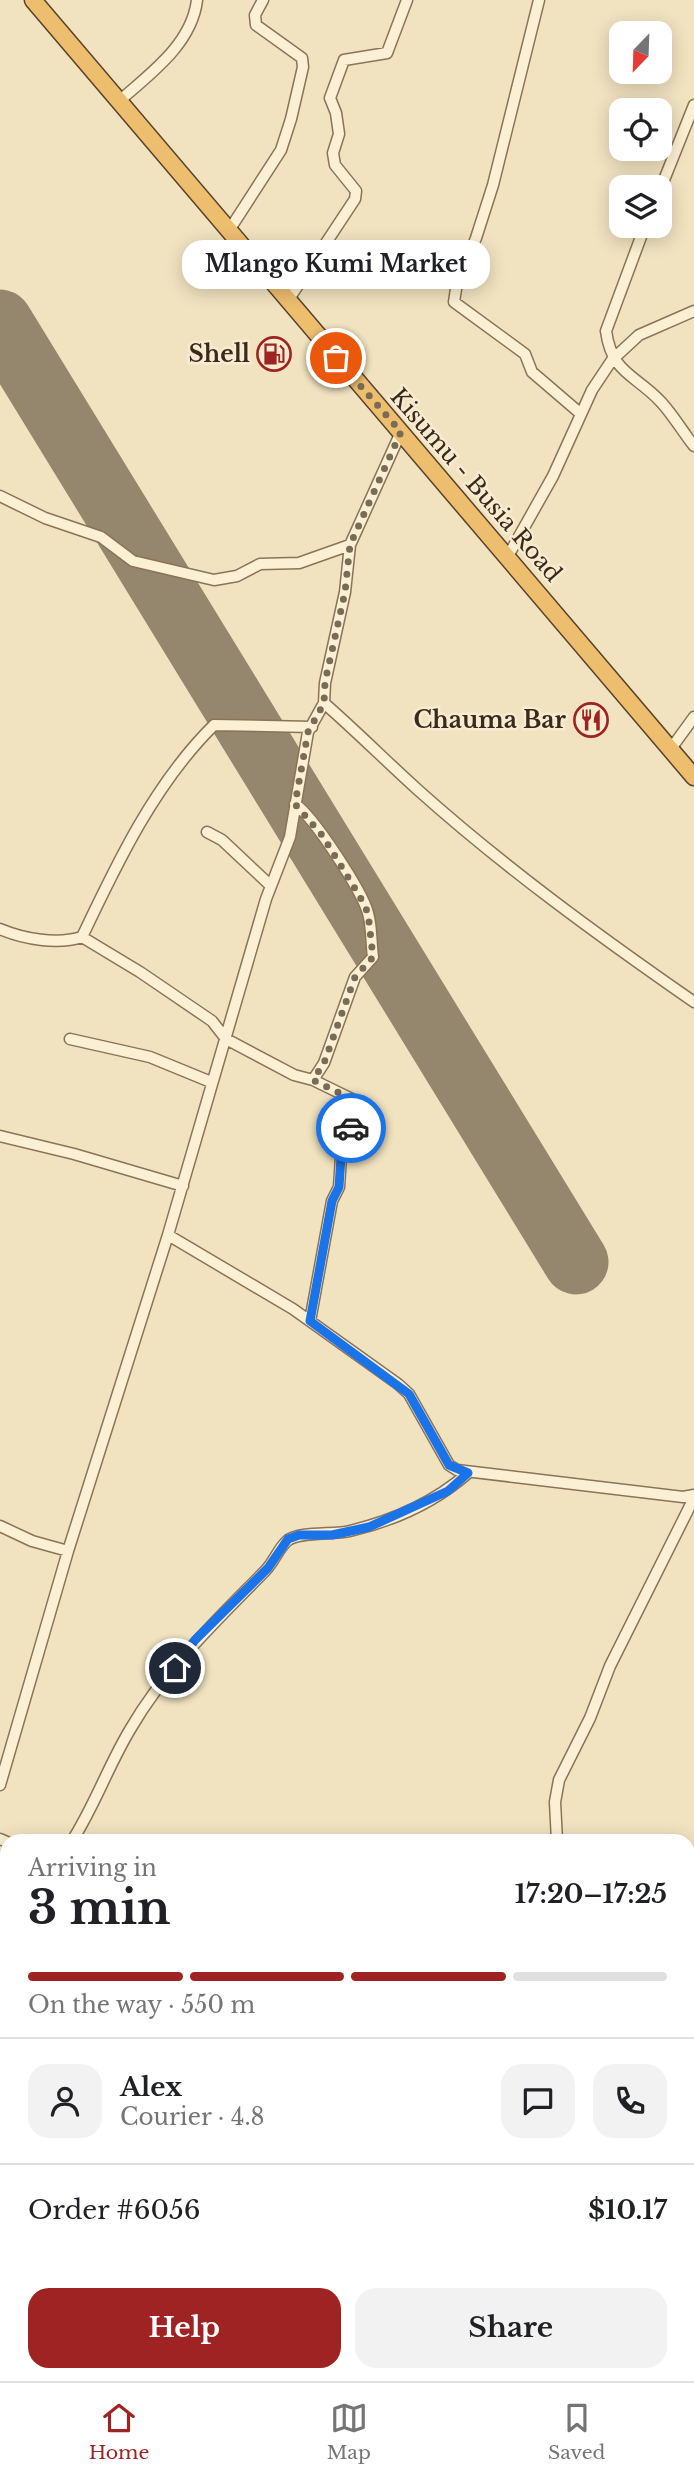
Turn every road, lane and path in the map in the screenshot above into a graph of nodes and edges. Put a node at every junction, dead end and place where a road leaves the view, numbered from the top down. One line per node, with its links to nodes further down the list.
1 (33, 0): 6 (highway, Kisumu - Busia Road)
2 (197, 0): 6 (street)
3 (263, 0): 9 (street)
4 (407, 0): 11 (street)
5 (539, 0): 14 (street)
6 (118, 102): 9 (highway, Kisumu - Busia Road)
7 (694, 105): 8 (street)
8 (666, 175)
9 (228, 232): 11 (highway, Kisumu - Busia Road)
10 (641, 238): 13 (street)
11 (287, 302): 15 (highway, Kisumu - Busia Road)
12 (694, 311): 13 (street)
13 (612, 360): 14 (street); 16 (street)
14 (581, 414): 19 (street)
15 (401, 432): 18 (street); 19 (highway, Kisumu - Busia Road)
16 (694, 446)
17 (0, 496): 18 (street)
18 (350, 545): 20 (street)
19 (508, 556): 23 (highway, Kisumu - Busia Road)
20 (324, 703): 22 (street); 30 (street)
21 (694, 717): 23 (street)
22 (312, 727): 25 (street); 29 (street)
23 (670, 750): 24 (highway, Kisumu - Busia Road)
24 (694, 777)
25 (295, 804): 27 (street); 33 (street)
26 (207, 832): 27 (street)
27 (271, 886): 32 (street)
28 (0, 929): 29 (street)
29 (82, 937): 32 (street)
30 (694, 1002)
31 (69, 1039): 34 (street)
32 (226, 1039): 33 (street); 34 (street)
33 (313, 1080): 38 (street)
34 (211, 1082): 36 (street)
35 (0, 1136): 36 (street)
36 (183, 1186): 37 (street)
37 (168, 1235): 38 (street); 42 (street)
38 (310, 1321): 39 (street)
39 (468, 1473): 40 (street); 44 (street)
40 (694, 1497): 45 (street)
41 (0, 1526): 42 (street)
42 (68, 1551): 43 (street)
43 (0, 1785)
44 (76, 1834)
45 (557, 1834)

